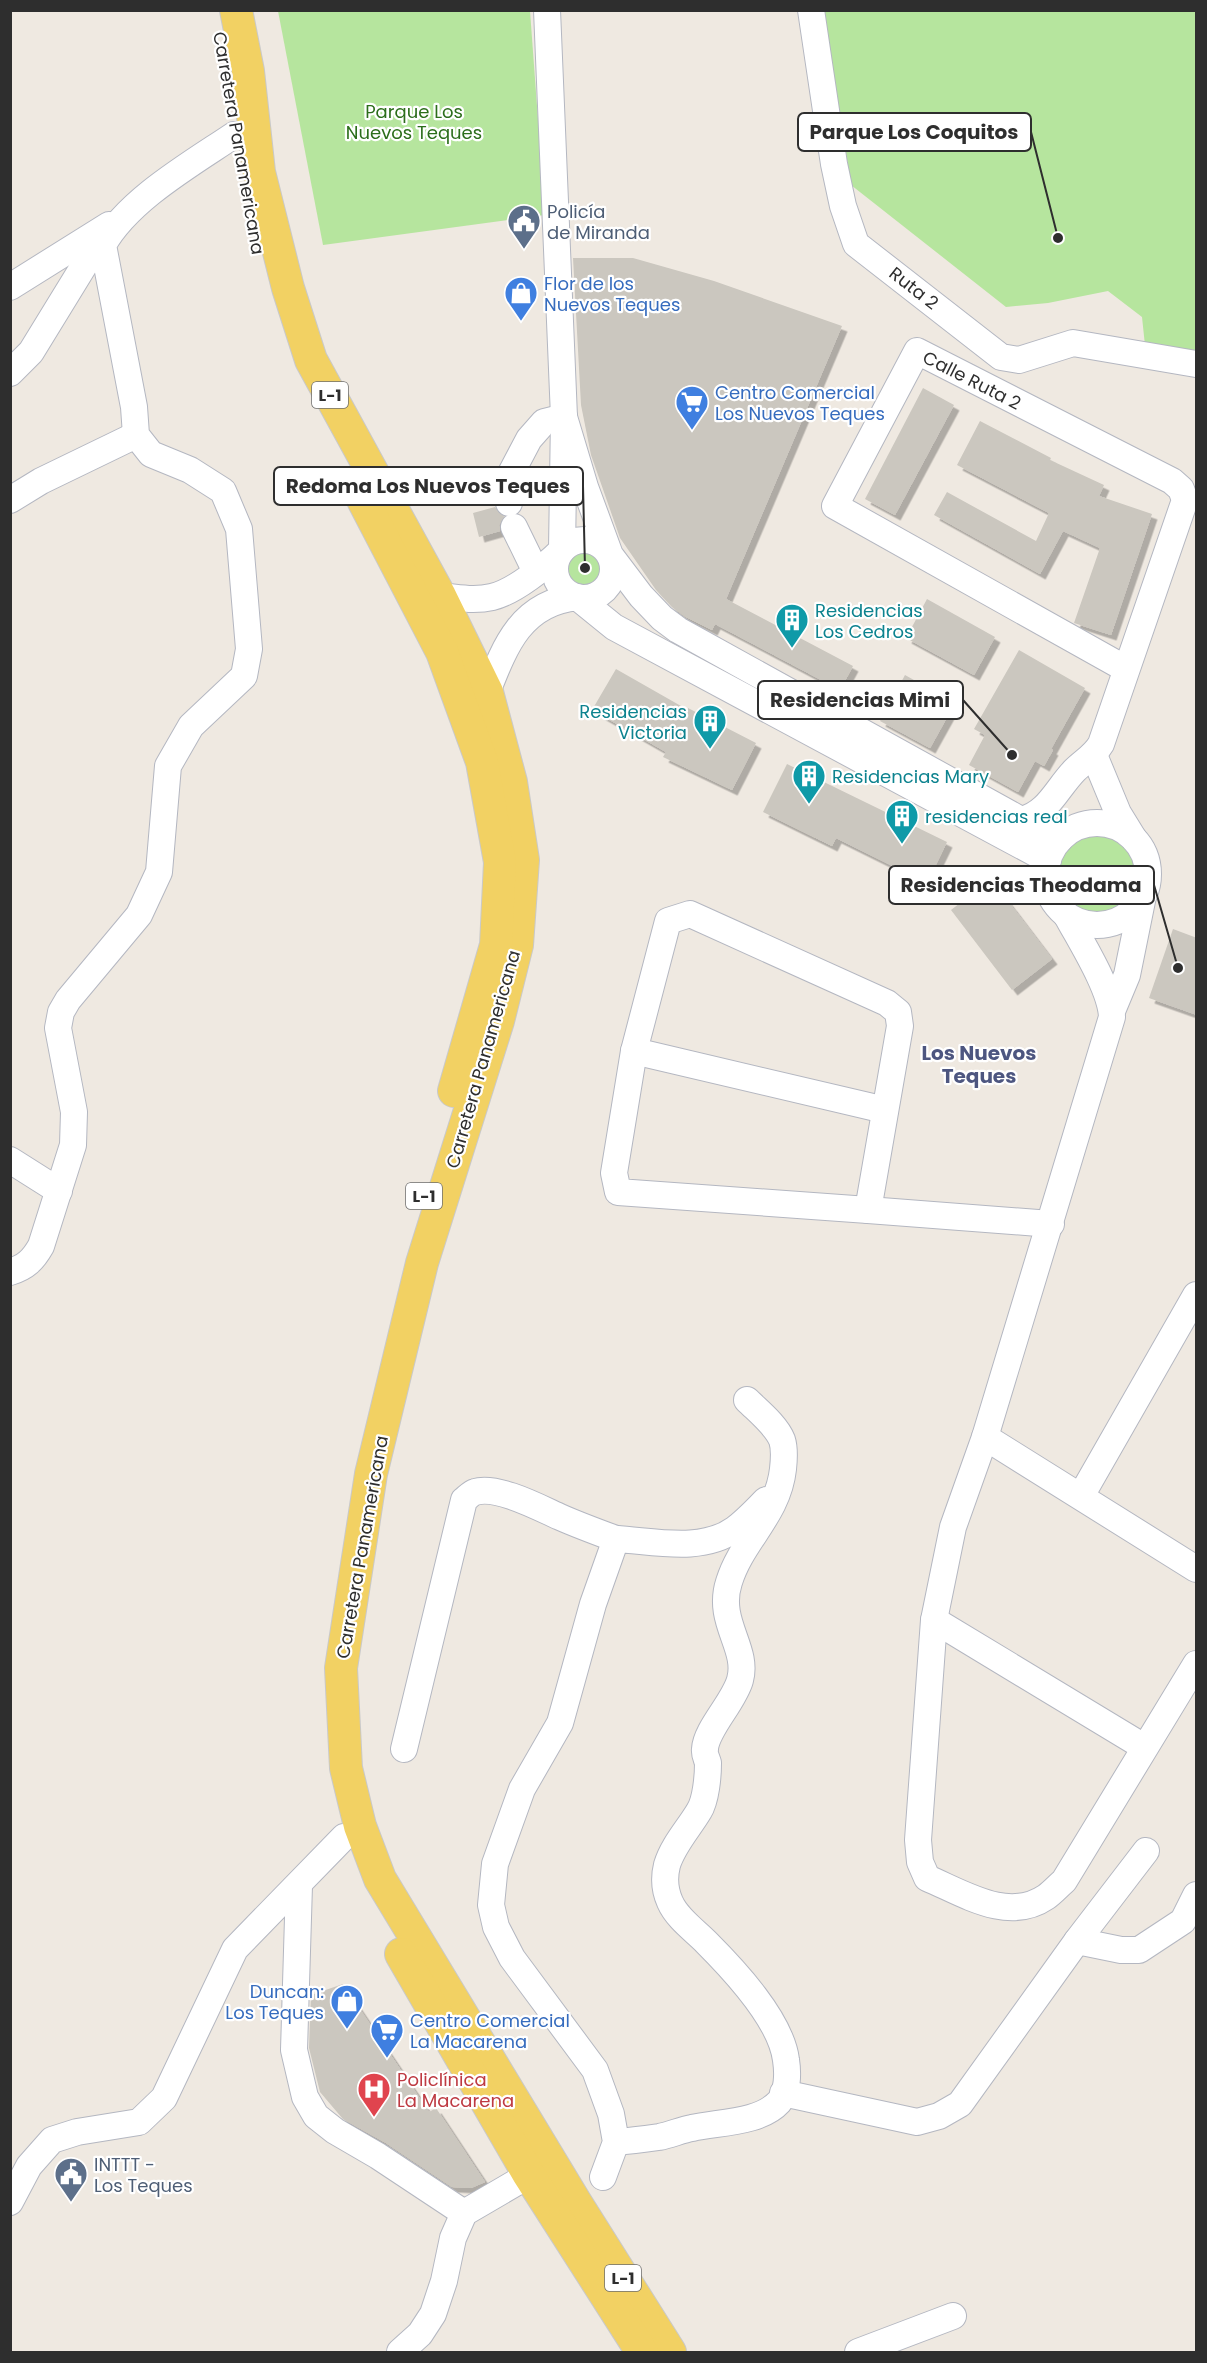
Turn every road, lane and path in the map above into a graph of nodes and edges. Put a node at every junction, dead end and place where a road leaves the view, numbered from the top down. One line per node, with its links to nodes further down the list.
1 (214, 10): 7 (main road, Carretera Panamericana / L-1)
2 (236, 10): 6 (main road, Carretera Panamericana / L-1)
3 (251, 10): 6 (main road, L-1)
4 (547, 10): 13 (street)
5 (811, 10): 11 (street, Ruta 2)
6 (248, 71): 20 (main road, Carretera Panamericana / L-1)
7 (234, 135): 8 (street); 50 (main road, Carretera Panamericana / L-1)
8 (122, 217): 9 (street); 10 (street)
9 (103, 245): 12 (street); 14 (street)
10 (10, 287)
11 (1197, 364)
12 (10, 373)
13 (564, 417): 16 (street); 17 (street); 18 (street)
14 (136, 435): 15 (street); 35 (street)
15 (10, 500)
16 (562, 550): 17 (street); 18 (street); 21 (street)
17 (610, 555): 19 (street); 21 (street)
18 (536, 572): 20 (street)
19 (641, 596): 22 (street); 26 (street)
20 (440, 597): 24 (main road, Carretera Panamericana / L-1)
21 (577, 597): 22 (street); 24 (street)
22 (614, 627): 27 (street)
23 (1126, 669): 23 (street, Calle Ruta 2); 25 (street, Calle Ruta 2)
24 (487, 692): 61 (main road, Carretera Panamericana / L-1)
25 (1097, 750): 26 (street); 28 (street)
26 (1021, 820): 27 (street)
27 (1054, 850): 28 (street); 30 (street)
28 (1142, 851): 29 (street)
29 (1143, 893): 30 (street); 31 (street)
30 (1067, 916): 31 (street)
31 (1112, 1011): 37 (street)
32 (634, 1051): 33 (street); 33 (street); 36 (street)
33 (885, 1110): 36 (street)
34 (10, 1160): 35 (street)
35 (59, 1191): 38 (street)
36 (868, 1210): 37 (street)
37 (1051, 1224): 41 (street)
38 (10, 1272)
39 (1197, 1295): 43 (street)
40 (747, 1400): 42 (street)
41 (985, 1437): 43 (street); 46 (street)
42 (781, 1486): 44 (street); 55 (street)
43 (1081, 1496): 45 (street)
44 (616, 1539): 49 (street); 57 (street)
45 (1197, 1569)
46 (934, 1620): 48 (street); 48 (street)
47 (1197, 1664): 48 (street)
48 (1144, 1748)
49 (404, 1749)
50 (344, 1837): 52 (street); 58 (main road, Carretera Panamericana / L-1)
51 (1146, 1851): 54 (street)
52 (299, 1885): 60 (street); 62 (street)
53 (1197, 1895): 54 (street)
54 (1077, 1941): 55 (street)
55 (783, 2093): 56 (street)
56 (661, 2137): 57 (street); 59 (street)
57 (616, 2142): 59 (street)
58 (529, 2175): 62 (street); 65 (main road, Carretera Panamericana / L-1)
59 (603, 2177): 61 (street)
60 (10, 2202)
61 (576, 2203): 66 (main road, Carretera Panamericana / L-1)
62 (464, 2213): 64 (street)
63 (953, 2316): 67 (street)
64 (400, 2352)
65 (642, 2352)
66 (670, 2352)
67 (858, 2352)

